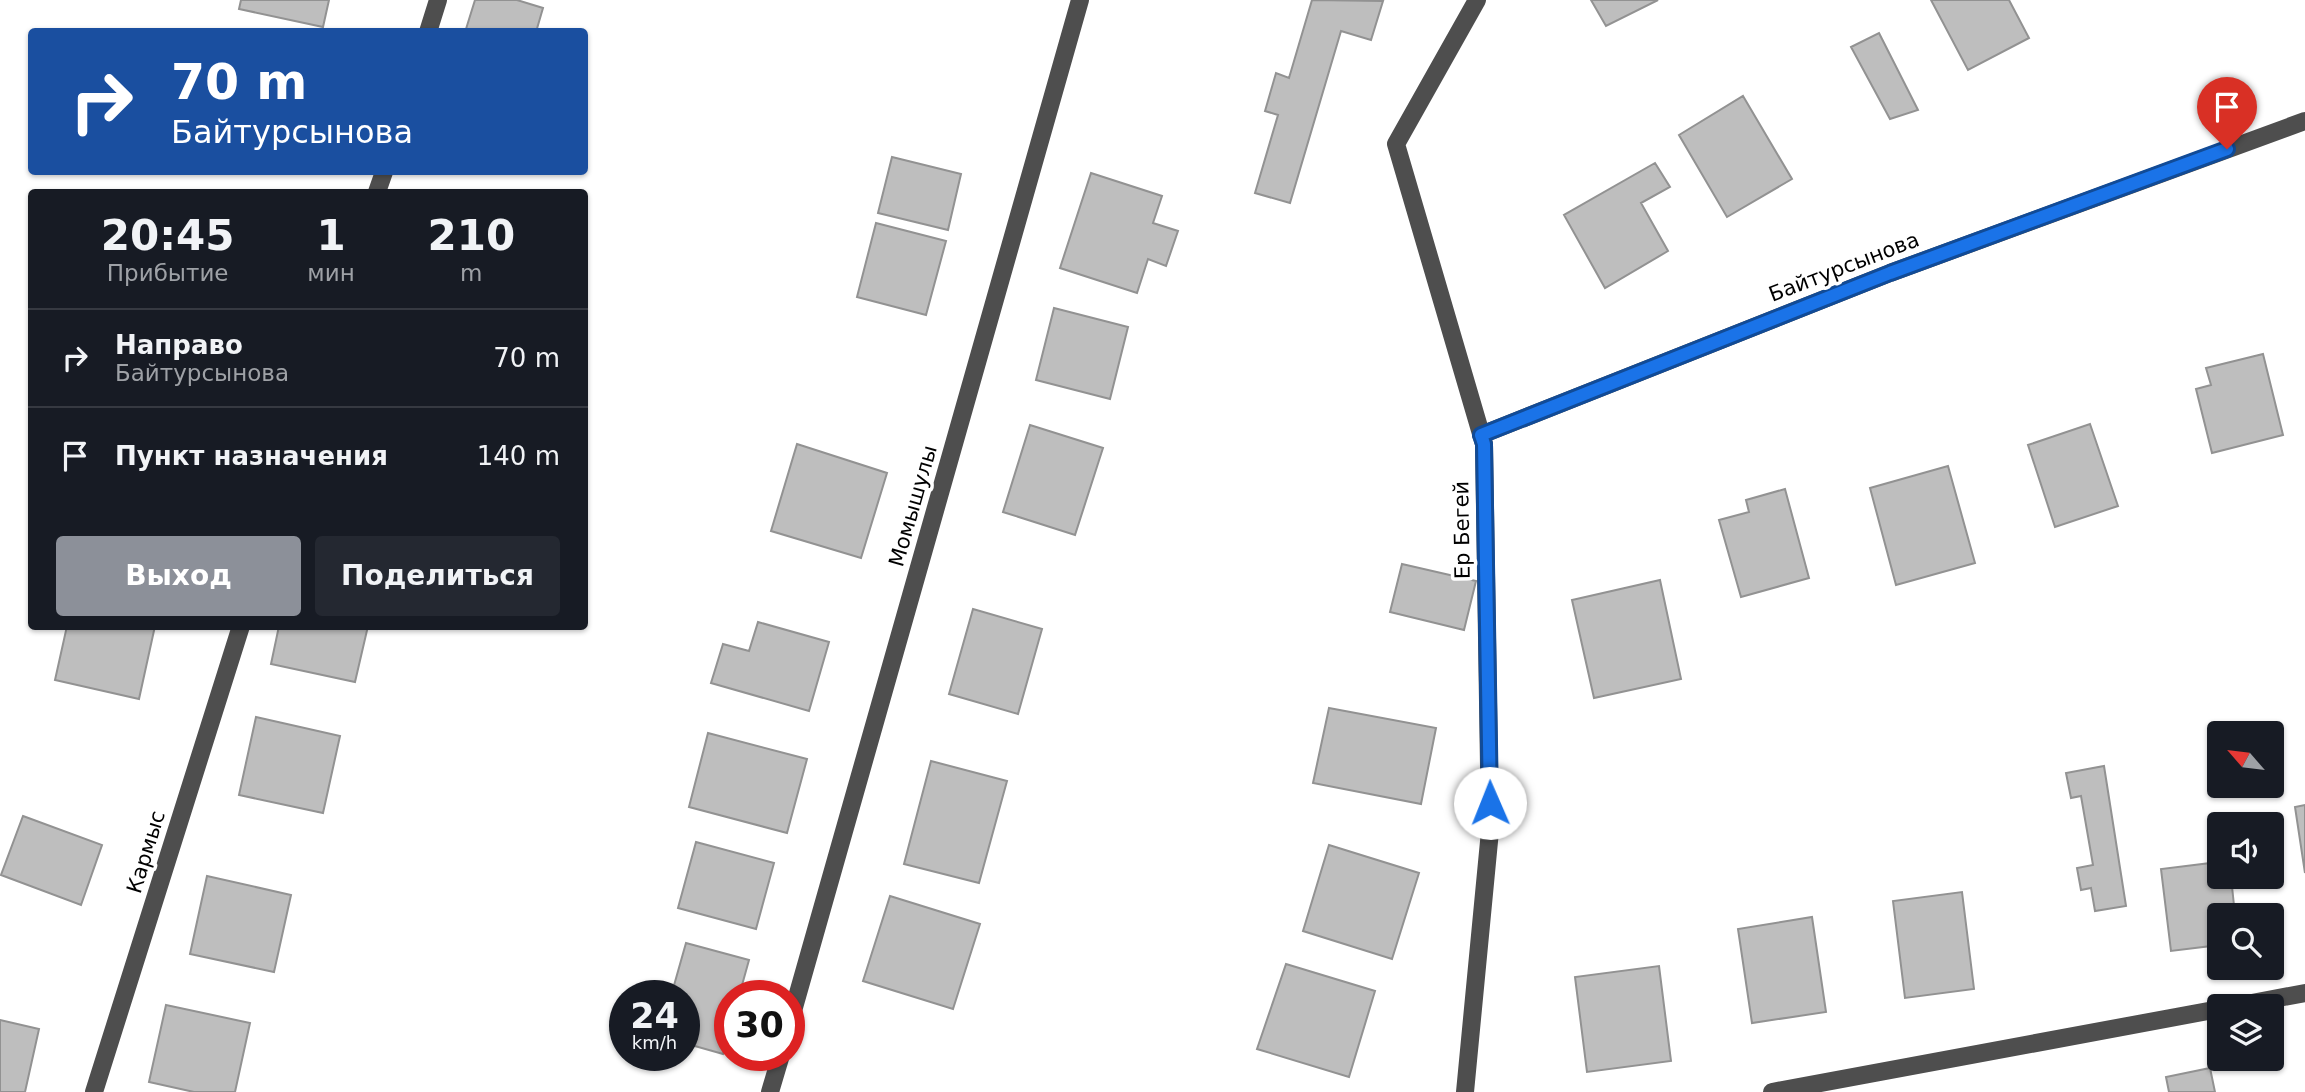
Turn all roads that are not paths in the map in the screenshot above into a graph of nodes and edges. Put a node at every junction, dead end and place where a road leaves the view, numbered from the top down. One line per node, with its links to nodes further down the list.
1 (438, 0): 4 (street)
2 (1080, 0): 8 (street, Момышулы)
3 (1477, 0): 6 (street, Ер Бегей)
4 (429, 28)
5 (2305, 121): 6 (street, Байтурсынова)
6 (1481, 435): 15 (street, Ер Бегей)
7 (239, 630): 13 (street, Кармыс)
8 (802, 980)
9 (2305, 993): 10 (street)
10 (2284, 997)
11 (2207, 1011): 16 (street)
12 (776, 1071): 14 (street)
13 (94, 1092)
14 (770, 1092)
15 (1465, 1092)
16 (1772, 1092)

